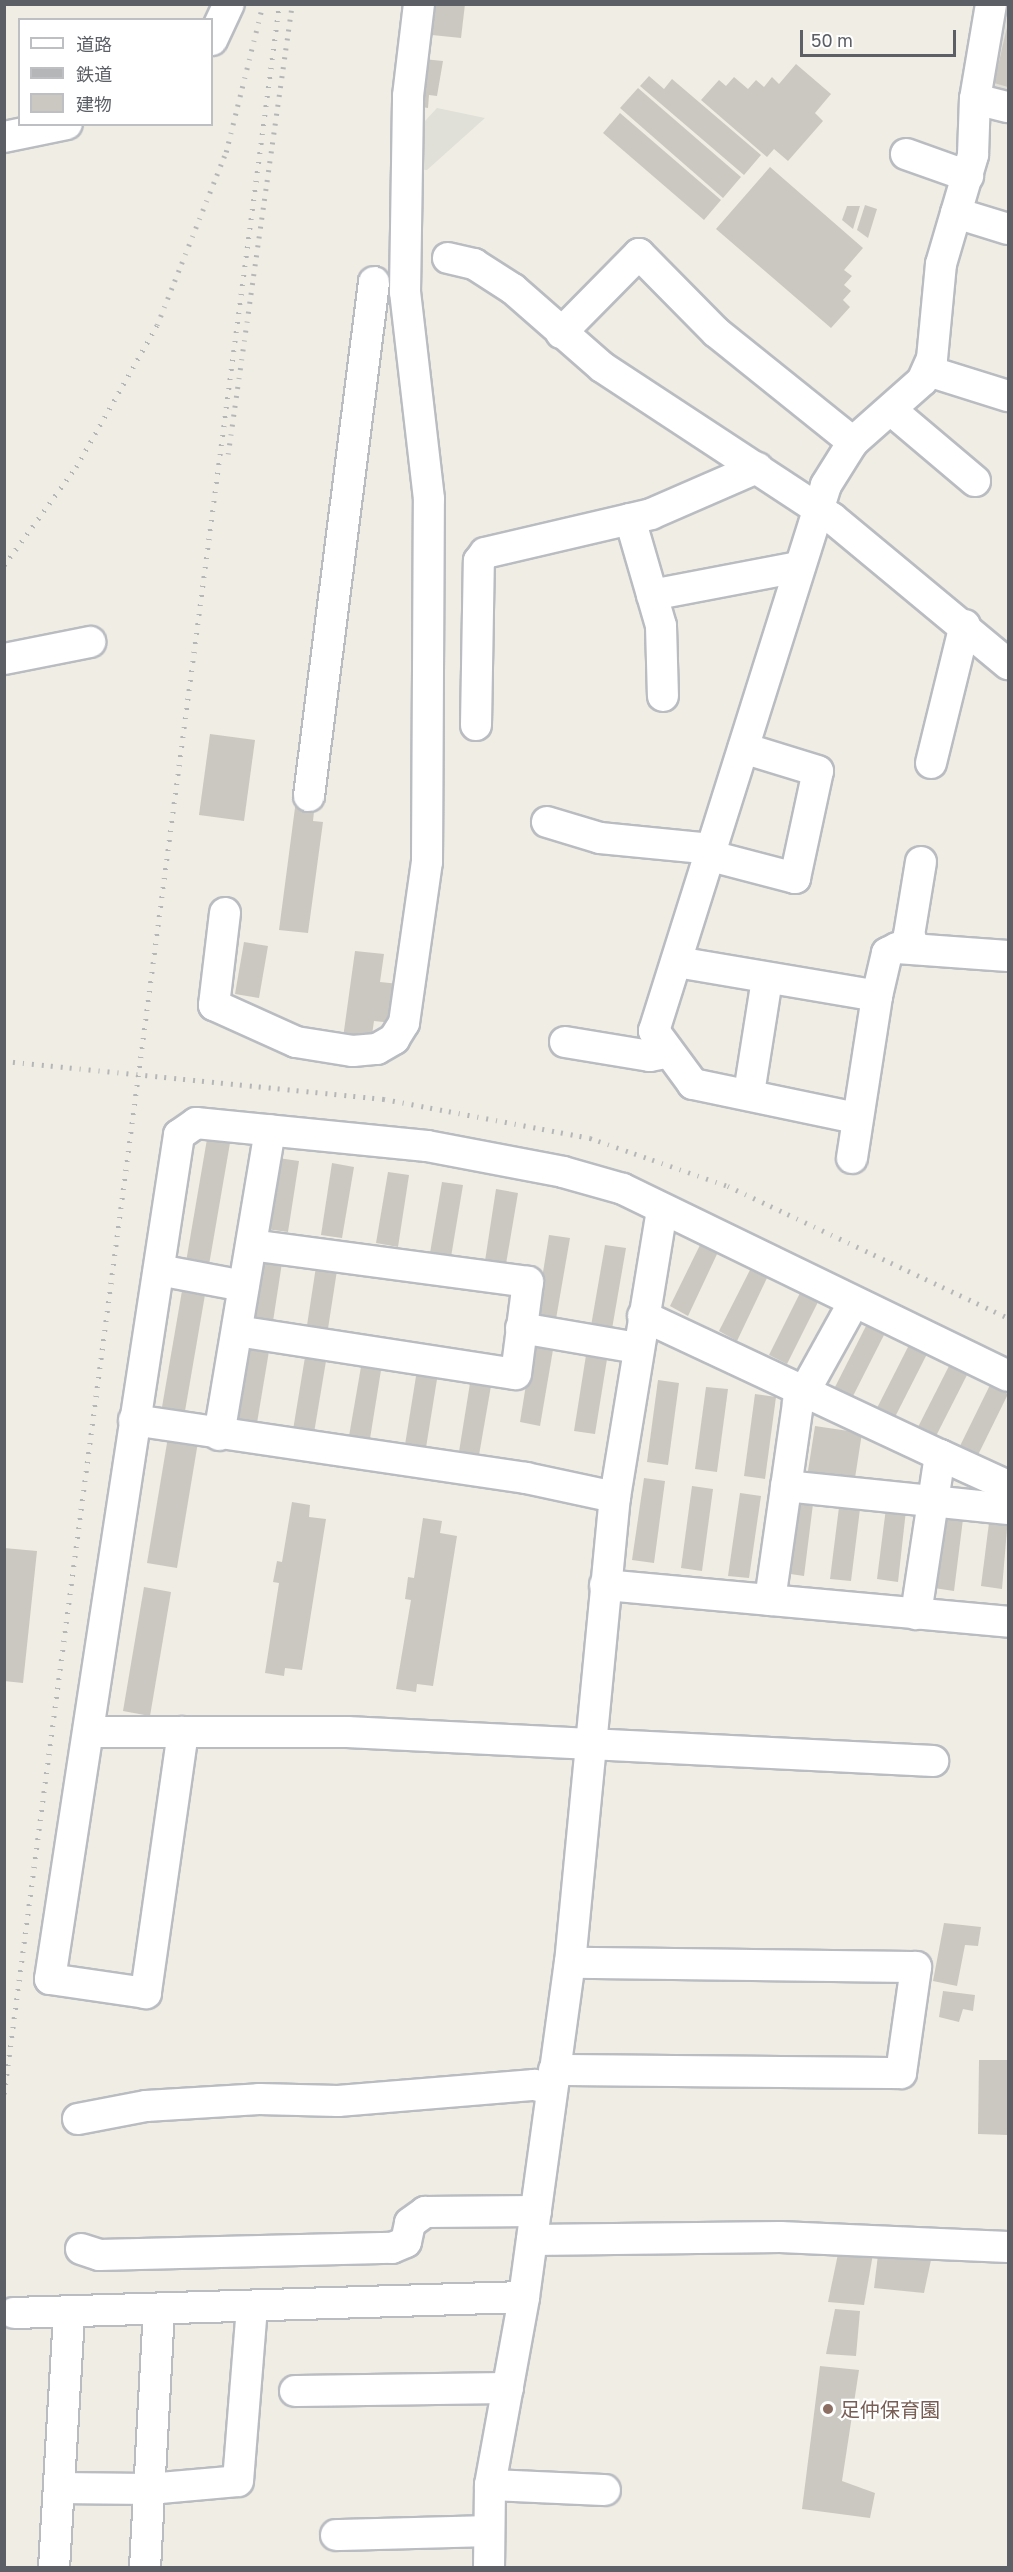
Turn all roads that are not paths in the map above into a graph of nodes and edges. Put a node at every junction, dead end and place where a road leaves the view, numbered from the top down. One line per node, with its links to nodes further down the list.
1 (229, 4): 4 (street)
2 (420, 4): 15 (street)
3 (991, 4): 5 (street)
4 (213, 38)
5 (975, 99): 6 (street); 10 (street)
6 (1008, 107)
7 (57, 126): 8 (street)
8 (4, 137)
9 (906, 154): 10 (street)
10 (968, 176): 11 (street)
11 (956, 213): 12 (street); 18 (street)
12 (1008, 230)
13 (448, 258): 16 (street)
14 (374, 282): 17 (street)
15 (405, 313): 17 (street); 40 (street)
16 (561, 333): 21 (street); 22 (street)
17 (368, 342): 36 (street)
18 (928, 371): 19 (street); 20 (street)
19 (1008, 396)
20 (891, 410): 21 (street); 23 (street)
21 (853, 442): 24 (street)
22 (757, 468): 24 (street); 25 (street)
23 (975, 481)
24 (818, 508): 26 (street); 28 (street)
25 (630, 519): 27 (street); 33 (street)
26 (799, 567): 27 (street); 34 (street)
27 (652, 595): 32 (street)
28 (965, 625): 31 (street); 35 (street)
29 (90, 642): 30 (street)
30 (4, 659)
31 (1008, 664)
32 (663, 696)
33 (476, 725)
34 (743, 748): 38 (street); 38 (street)
35 (931, 763)
36 (309, 796)
37 (547, 822): 38 (street)
38 (712, 852): 43 (street)
39 (921, 862): 41 (street)
40 (225, 913)
41 (914, 946): 42 (street); 45 (street)
42 (1008, 956)
43 (677, 962): 44 (street); 47 (street)
44 (767, 979): 45 (street); 48 (street)
45 (877, 996): 49 (street)
46 (565, 1042): 47 (street)
47 (666, 1053): 48 (street)
48 (749, 1093): 49 (street)
49 (856, 1118): 51 (street)
50 (270, 1130): 52 (street); 53 (street); 54 (street)
51 (852, 1158)
52 (662, 1210): 56 (street); 57 (street)
53 (251, 1245): 55 (street); 58 (street)
54 (159, 1270): 55 (street); 63 (street)
55 (244, 1286): 59 (street)
56 (854, 1302): 61 (street); 62 (street)
57 (643, 1316): 60 (street); 62 (street)
58 (521, 1328): 59 (street); 60 (street)
59 (237, 1331): 64 (street)
60 (637, 1347): 68 (street)
61 (1008, 1376)
62 (807, 1391): 65 (street); 66 (street)
63 (134, 1420): 64 (street); 75 (street)
64 (219, 1435): 68 (street)
65 (939, 1455): 67 (street); 69 (street)
66 (786, 1486): 69 (street); 72 (street)
67 (1008, 1486)
68 (615, 1497): 71 (street)
69 (933, 1500): 70 (street); 73 (street)
70 (1008, 1509)
71 (605, 1585): 72 (street); 77 (street)
72 (770, 1600): 73 (street)
73 (916, 1614): 74 (street)
74 (1008, 1622)
75 (89, 1732): 76 (street); 76 (street)
76 (183, 1732): 77 (street)
77 (589, 1740): 78 (street); 79 (street)
78 (933, 1761)
79 (570, 1963): 80 (street); 80 (street)
80 (553, 2079): 81 (street); 82 (street)
81 (78, 2120)
82 (536, 2211): 83 (street); 85 (street)
83 (532, 2240): 84 (street); 86 (street)
84 (1008, 2247)
85 (81, 2249)
86 (524, 2296): 87 (street); 91 (street)
87 (252, 2307): 88 (street); 95 (street)
88 (159, 2309): 89 (street); 95 (street)
89 (69, 2312): 90 (street); 94 (street)
90 (14, 2313)
91 (507, 2388): 92 (street); 93 (street)
92 (295, 2391)
93 (490, 2485): 96 (street); 97 (street)
94 (58, 2488): 95 (street); 99 (street)
95 (148, 2489): 100 (street)
96 (605, 2490)
97 (485, 2532): 98 (street); 101 (street)
98 (336, 2535)
99 (54, 2568)
100 (145, 2568)
101 (489, 2568)

